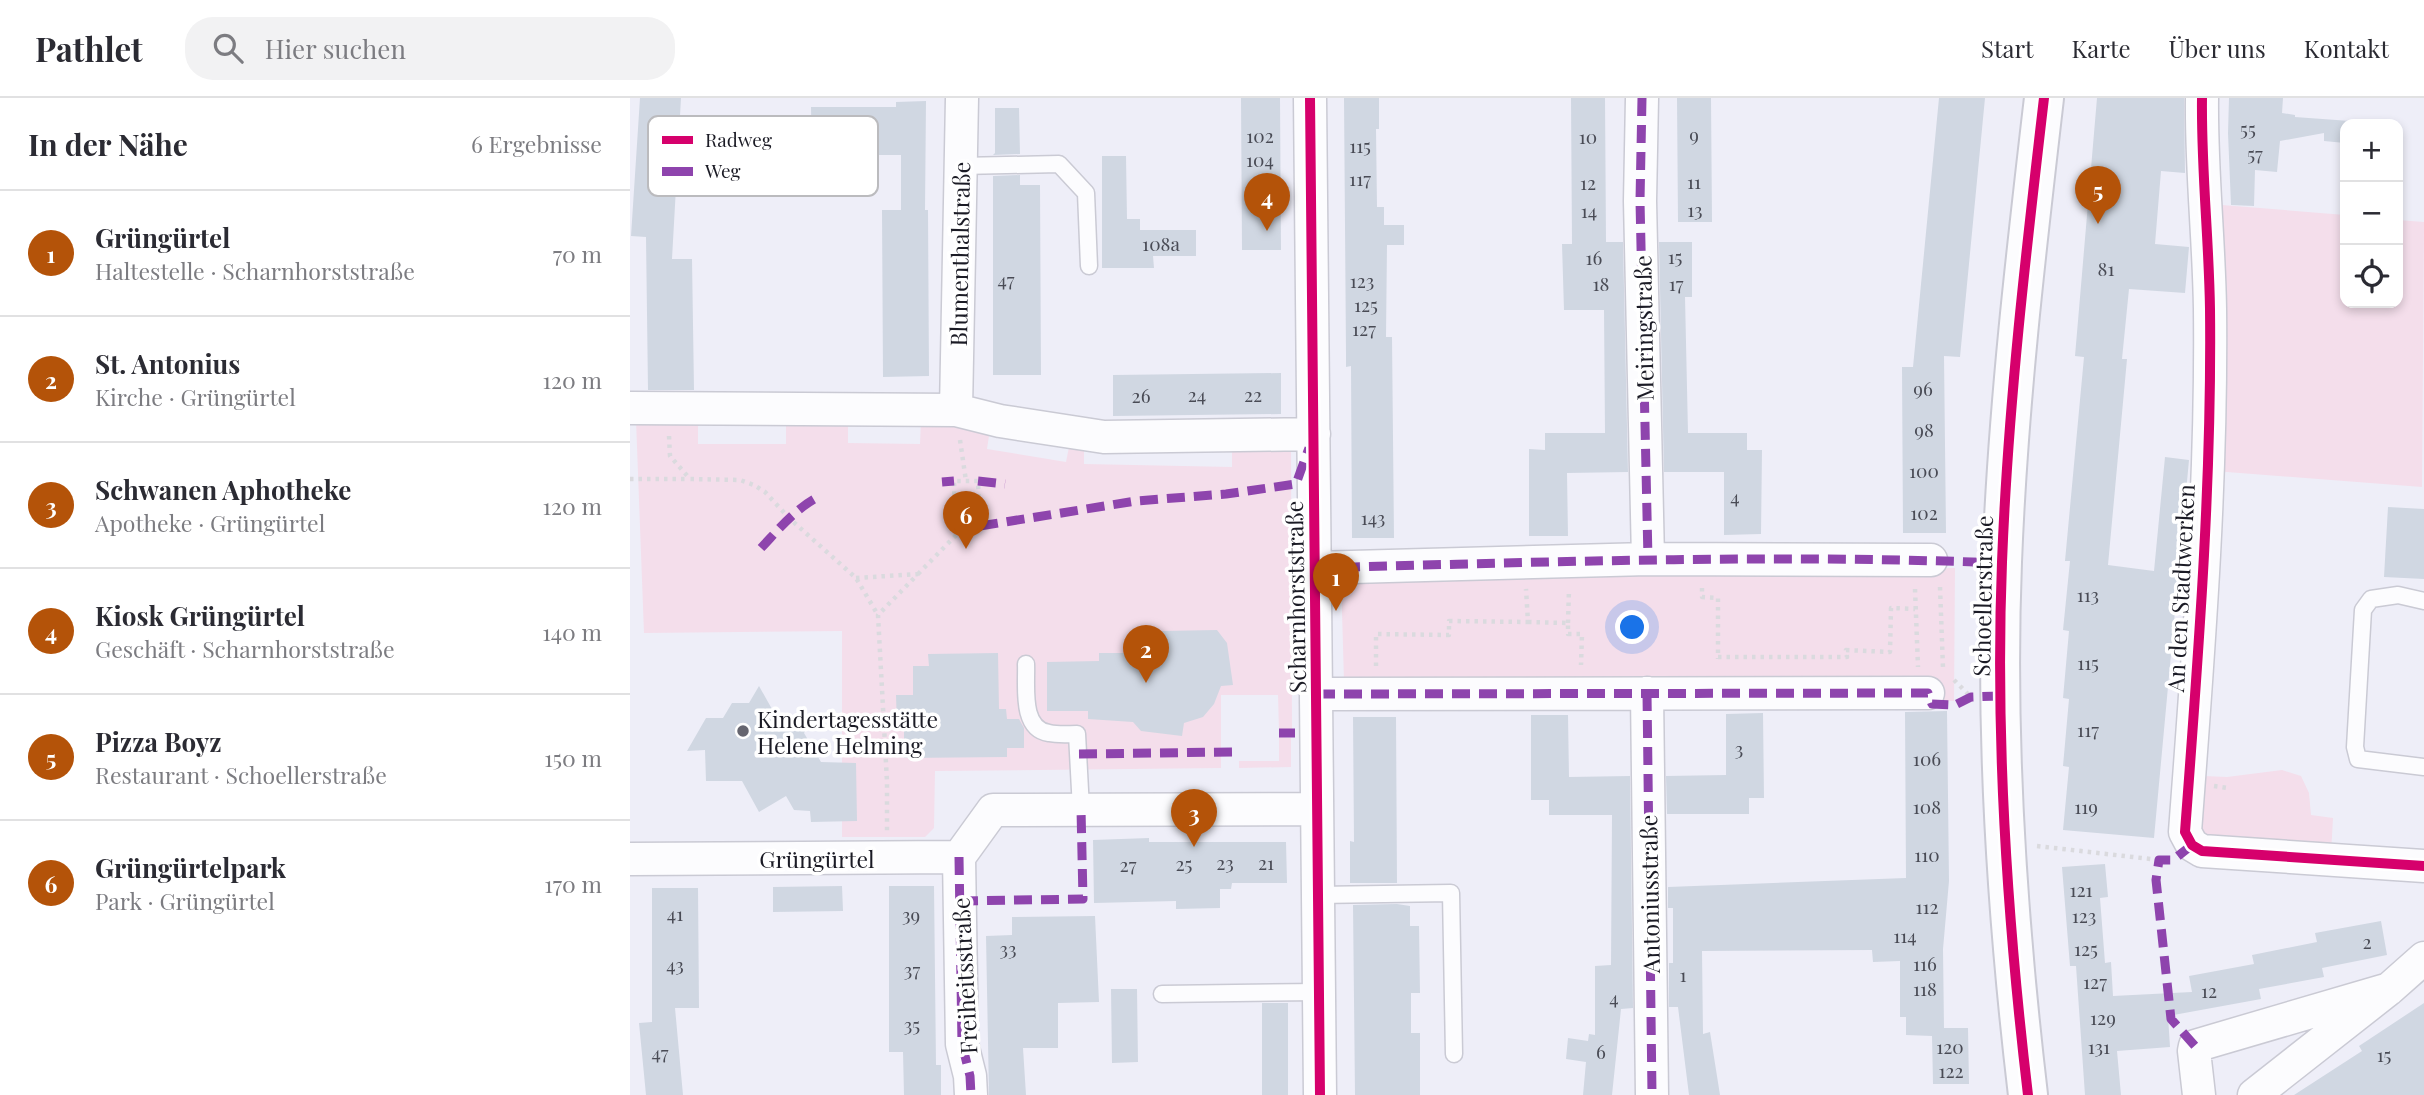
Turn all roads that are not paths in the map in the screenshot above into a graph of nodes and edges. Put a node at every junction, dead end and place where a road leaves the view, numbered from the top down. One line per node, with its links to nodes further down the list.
1 (962, 98): 6 (street, Blumenthalstraße)
2 (1310, 98): 10 (street, Scharnhorststraße)
3 (1642, 98): 11 (street, Meiringstraße)
4 (2044, 98): 34 (main road, Schoellerstraße)
5 (2202, 98): 24 (street, An den Stadtwerken)
6 (961, 166): 7 (lane); 9 (street, Blumenthalstraße)
7 (1089, 266)
8 (630, 408): 9 (street)
9 (956, 410): 10 (street)
10 (1314, 433): 12 (street, Scharnhorststraße)
11 (1648, 559): 12 (street); 13 (street)
12 (1315, 568): 17 (street, Scharnhorststraße)
13 (1929, 573)
14 (2424, 600): 19 (lane)
15 (1026, 664): 20 (lane)
16 (1935, 686): 18 (street)
17 (1317, 694): 18 (street); 21 (street, Scharnhorststraße)
18 (1647, 694): 33 (street, Antoniusstraße)
19 (2424, 767)
20 (1081, 809): 21 (street); 22 (street)
21 (1316, 809): 25 (street, Scharnhorststraße)
22 (960, 858): 23 (street, Grüngürtel); 31 (street, Freiheitsstraße)
23 (630, 859)
24 (2424, 866)
25 (1317, 895): 28 (street, Scharnhorststraße); 30 (lane)
26 (2424, 958): 27 (street)
27 (2389, 989): 35 (street); 36 (street)
28 (1319, 992): 29 (lane); 32 (street, Scharnhorststraße)
29 (1162, 995)
30 (1454, 1054)
31 (971, 1095)
32 (1320, 1095)
33 (1652, 1095)
34 (2028, 1095)
35 (2199, 1095)
36 (2254, 1095)

